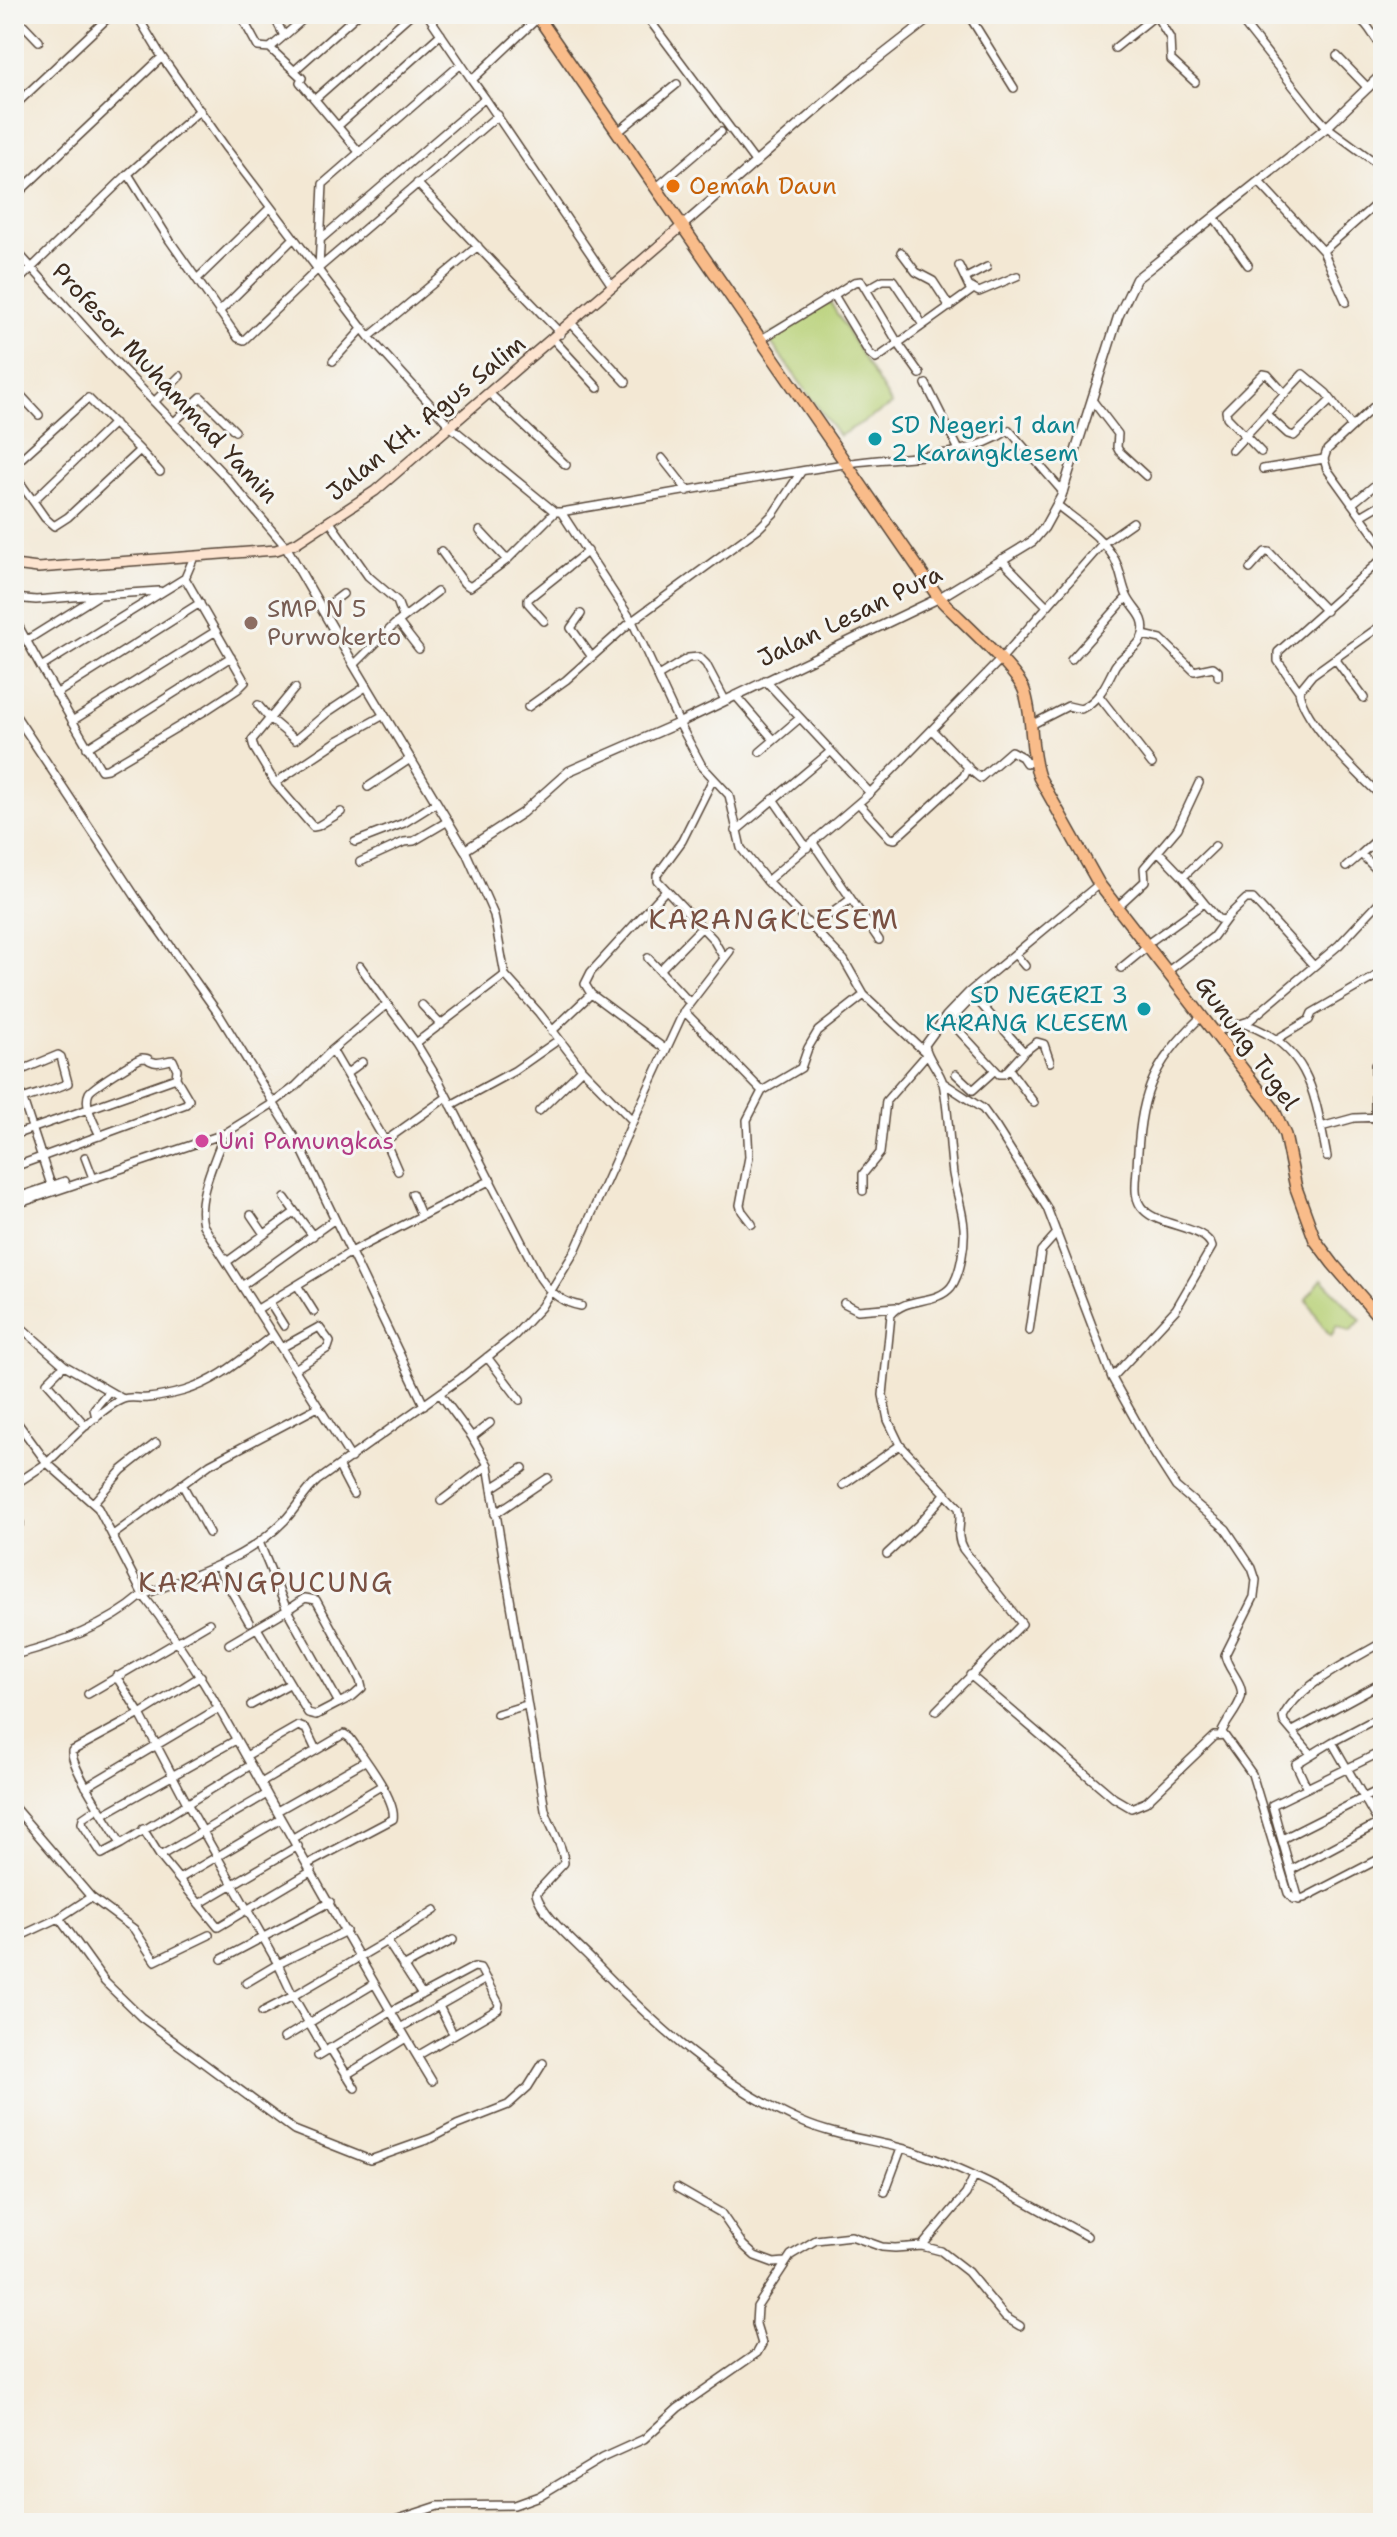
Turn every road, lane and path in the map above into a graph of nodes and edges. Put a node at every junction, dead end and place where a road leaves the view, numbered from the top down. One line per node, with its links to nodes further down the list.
1 (112, 14): 35 (street)
2 (136, 14): 24 (street)
3 (240, 14): 20 (street)
4 (273, 14): 18 (street)
5 (309, 14): 18 (street)
6 (358, 14): 26 (street)
7 (411, 14): 34 (street)
8 (427, 14): 17 (street)
9 (645, 14): 43 (street)
10 (935, 14): 43 (street)
11 (968, 14): 31 (street)
12 (1236, 14): 39 (street)
13 (1354, 14): 22 (street)
14 (539, 15): 28 (street); 40 (main road, Gunung Tugel)
15 (1156, 15): 21 (street); 29 (street)
16 (17, 17): 19 (street)
17 (441, 34): 25 (street); 38 (street)
18 (284, 36): 20 (street)
19 (39, 41)
20 (270, 48): 26 (street)
21 (1115, 48)
22 (1383, 48)
23 (1337, 56): 32 (street)
24 (162, 57): 36 (street); 49 (street)
25 (461, 64): 28 (street); 42 (street)
26 (295, 70): 34 (street)
27 (1383, 73): 32 (street, Jalan Lesan Pura)
28 (472, 80): 33 (street)
29 (1195, 82)
30 (677, 84): 40 (street)
31 (1014, 88)
32 (1368, 88): 39 (street, Jalan Lesan Pura)
33 (485, 98): 37 (street); 55 (street)
34 (315, 99): 38 (street)
35 (14, 106)
36 (200, 110): 45 (street); 51 (street)
37 (498, 115): 47 (street); 69 (street)
38 (338, 126): 42 (street)
39 (1327, 127): 44 (street); 46 (street, Jalan Lesan Pura)
40 (618, 132): 48 (main road, Gunung Tugel)
41 (721, 132): 48 (street)
42 (360, 153): 55 (street)
43 (756, 163): 53 (street)
44 (1383, 168)
45 (128, 174): 64 (street); 66 (street)
46 (1259, 182): 52 (street, Jalan Lesan Pura); 58 (street)
47 (417, 183): 56 (street); 61 (street)
48 (657, 187): 53 (main road, Gunung Tugel)
49 (14, 197)
50 (1383, 198): 58 (street)
51 (270, 208): 54 (street); 66 (street)
52 (1214, 217): 60 (street); 93 (street, Jalan Lesan Pura)
53 (682, 226): 69 (main road, Jalan KH. Agus Salim); 81 (main road, Gunung Tugel)
54 (294, 238): 61 (street); 75 (street)
55 (322, 238): 61 (street)
56 (478, 246): 79 (street); 80 (street)
57 (14, 248): 64 (street, Profesor Muhammad Yamin)
58 (1323, 251): 73 (street)
59 (901, 252): 74 (street)
60 (1248, 265)
61 (317, 266): 75 (street); 78 (street)
62 (959, 266): 67 (street)
63 (987, 267): 67 (street)
64 (31, 269): 68 (street); 95 (street, Profesor Muhammad Yamin)
65 (1017, 276): 70 (street)
66 (198, 278): 75 (street)
67 (966, 278): 70 (street)
68 (14, 285)
69 (613, 287): 76 (main road, Jalan KH. Agus Salim)
70 (972, 288): 74 (street)
71 (867, 289): 72 (street); 77 (street); 82 (street)
72 (834, 295): 81 (street); 82 (street)
73 (1346, 302)
74 (950, 307): 77 (street)
75 (219, 312)
76 (572, 324): 80 (main road, Jalan KH. Agus Salim); 86 (street)
77 (923, 325): 82 (street)
78 (363, 328): 79 (street); 83 (street)
79 (369, 337): 102 (street)
80 (557, 337): 89 (street); 90 (main road, Jalan KH. Agus Salim)
81 (760, 340): 112 (main road, Gunung Tugel)
82 (898, 343): 84 (street)
83 (333, 361)
84 (920, 374)
85 (180, 376): 95 (street)
86 (626, 382)
87 (926, 384): 108 (street)
88 (14, 388): 98 (street)
89 (598, 388)
90 (490, 394): 102 (main road, Jalan KH. Agus Salim); 114 (street)
91 (1285, 394): 94 (street); 97 (street); 105 (street)
92 (1383, 398): 96 (street)
93 (1092, 400): 119 (street); 122 (street, Jalan Lesan Pura)
94 (1331, 400): 97 (street); 103 (street)
95 (154, 402): 100 (street, Profesor Muhammad Yamin)
96 (1372, 409): 99 (street); 103 (street)
97 (1266, 414): 105 (street)
98 (39, 415)
99 (1383, 419)
100 (174, 422): 104 (street); 133 (street, Profesor Muhammad Yamin)
101 (114, 423): 106 (street); 113 (street); 123 (street)
102 (451, 427): 127 (street); 129 (main road, Jalan KH. Agus Salim)
103 (1352, 427): 111 (street)
104 (235, 431)
105 (1245, 435): 107 (street); 109 (street)
106 (140, 450): 116 (street); 123 (street)
107 (1232, 450)
108 (960, 452): 112 (street); 122 (street)
109 (1261, 452)
110 (662, 458): 121 (street)
111 (1324, 459): 115 (street); 125 (street)
112 (847, 463): 117 (street); 150 (main road, Gunung Tugel)
113 (14, 465)
114 (566, 465)
115 (1263, 469)
116 (160, 472)
117 (801, 472): 121 (street); 159 (street)
118 (14, 474): 123 (street)
119 (1146, 476)
120 (1381, 480): 125 (street)
121 (688, 491): 127 (street)
122 (1063, 492): 126 (street, Jalan Lesan Pura)
123 (33, 501)
124 (1383, 503): 128 (street)
125 (1352, 504): 128 (street)
126 (1057, 505): 132 (street); 139 (street, Jalan Lesan Pura)
127 (558, 512): 136 (street); 140 (street)
128 (1361, 516): 134 (street)
129 (330, 522): 133 (main road, Jalan KH. Agus Salim); 157 (street)
130 (1133, 522): 132 (street)
131 (480, 531): 140 (street)
132 (1103, 543): 148 (street); 152 (street)
133 (286, 547): 137 (main road, Jalan KH. Agus Salim); 153 (street)
134 (1383, 547)
135 (441, 551): 140 (street)
136 (588, 551): 158 (street); 159 (street)
137 (194, 557): 141 (main road, Jalan KH. Agus Salim); 143 (street)
138 (1383, 558): 154 (street)
139 (1001, 559): 150 (street, Jalan Lesan Pura); 152 (street)
140 (507, 560)
141 (14, 565)
142 (1250, 569): 154 (street)
143 (185, 578): 144 (street); 151 (street)
144 (164, 591): 147 (street); 172 (street)
145 (437, 592): 157 (street)
146 (343, 594): 153 (street)
147 (99, 595): 149 (street); 163 (street)
148 (1127, 597): 162 (street); 169 (street)
149 (14, 598)
150 (939, 598): 168 (main road, Gunung Tugel); 175 (street, Jalan Lesan Pura)
151 (200, 603): 161 (street); 179 (street)
152 (1047, 606): 168 (street)
153 (322, 610): 171 (street)
154 (1326, 611): 178 (street)
155 (581, 614): 167 (street)
156 (14, 618): 163 (street)
157 (400, 619): 165 (street); 171 (street)
158 (544, 621)
159 (632, 621): 167 (street); 173 (street)
160 (1383, 624): 170 (street)
161 (216, 631): 166 (street); 190 (street)
162 (1143, 635): 174 (street); 181 (street)
163 (24, 636): 164 (street); 172 (street)
164 (14, 639)
165 (419, 649)
166 (231, 657): 195 (street); 195 (street)
167 (592, 657): 185 (street)
168 (1000, 660): 192 (main road, Gunung Tugel); 193 (street)
169 (1071, 660)
170 (1336, 660): 178 (street); 182 (street)
171 (354, 665): 176 (street)
172 (41, 667): 179 (street)
173 (658, 676): 183 (street); 191 (street)
174 (1218, 676)
175 (765, 680): 180 (street, Jalan Lesan Pura); 189 (street)
176 (367, 686): 187 (street); 188 (street)
177 (295, 688): 188 (street)
178 (1299, 691): 207 (street)
179 (56, 694): 190 (street)
180 (735, 695): 183 (street, Jalan Lesan Pura); 194 (street)
181 (1099, 696): 192 (street); 200 (street)
182 (1364, 698)
183 (725, 700): 191 (street, Jalan Lesan Pura)
184 (258, 705): 188 (street)
185 (528, 707)
186 (14, 713): 283 (street)
187 (384, 715): 198 (street); 202 (street)
188 (269, 718): 202 (street)
189 (800, 718): 194 (street); 197 (street)
190 (72, 721): 195 (street)
191 (679, 723): 204 (street); 218 (street, Jalan Lesan Pura)
192 (1030, 725): 199 (main road, Gunung Tugel)
193 (932, 730): 201 (street); 206 (street)
194 (774, 740): 196 (street)
195 (87, 748)
196 (760, 752)
197 (830, 752): 206 (street); 208 (street)
198 (410, 759): 205 (street); 209 (street)
199 (1035, 762): 201 (street); 226 (main road, Gunung Tugel)
200 (1152, 764)
201 (969, 769): 210 (street)
202 (275, 783): 211 (street)
203 (1199, 783): 219 (street)
204 (711, 784): 213 (street); 227 (street)
205 (368, 787)
206 (870, 793): 210 (street)
207 (1383, 798)
208 (773, 799): 213 (street); 216 (street)
209 (436, 803): 212 (street); 215 (street)
210 (859, 804): 216 (street)
211 (341, 812)
212 (448, 821): 218 (street); 221 (street)
213 (736, 831): 225 (street)
214 (1383, 834): 220 (street)
215 (355, 842)
216 (810, 845): 225 (street); 229 (street)
217 (1215, 846): 224 (street)
218 (465, 850): 247 (street)
219 (1159, 852): 224 (street); 231 (street)
220 (1361, 854): 222 (street); 223 (street)
221 (360, 862)
222 (1346, 867)
223 (1383, 876)
224 (1183, 877): 230 (street)
225 (767, 881): 235 (street)
226 (1099, 884): 231 (main road, Gunung Tugel); 239 (street)
227 (665, 891): 234 (street); 250 (street)
228 (1383, 898): 232 (street)
229 (851, 899): 235 (street); 236 (street)
230 (1204, 903): 233 (street); 237 (street)
231 (1116, 908): 237 (main road, Gunung Tugel)
232 (1380, 911): 244 (street)
233 (1227, 918): 244 (street); 248 (street)
234 (702, 927): 241 (street); 246 (street)
235 (811, 928): 251 (street)
236 (879, 940)
237 (1148, 945): 245 (street); 248 (main road, Gunung Tugel)
238 (730, 951): 241 (street)
239 (1015, 954): 243 (street); 257 (street)
240 (648, 958): 246 (street)
241 (724, 958): 252 (street)
242 (360, 966): 253 (street)
243 (1025, 966)
244 (1314, 966): 258 (street)
245 (1121, 968)
246 (660, 970): 252 (street)
247 (504, 971): 259 (street); 260 (street)
248 (1168, 971): 256 (main road, Gunung Tugel)
249 (1383, 972): 262 (street)
250 (591, 994): 260 (street); 265 (street)
251 (864, 995): 268 (street); 279 (street)
252 (690, 1003): 255 (street)
253 (387, 1004): 263 (street); 266 (street)
254 (422, 1005): 259 (street)
255 (684, 1011): 265 (street); 279 (street)
256 (1202, 1016): 261 (main road, Gunung Tugel); 339 (street)
257 (948, 1018): 267 (street); 268 (street); 274 (street)
258 (1245, 1024): 261 (street); 262 (street)
259 (441, 1025): 263 (street)
260 (552, 1031): 272 (street)
261 (1215, 1032): 330 (main road, Gunung Tugel)
262 (1277, 1039): 288 (street)
263 (416, 1043): 281 (street)
264 (554, 1043): 281 (street)
265 (665, 1049): 287 (street)
266 (332, 1050): 275 (street); 283 (street)
267 (1024, 1052): 270 (street); 273 (street)
268 (927, 1054): 278 (street); 304 (street)
269 (362, 1062): 275 (street)
270 (1050, 1062)
271 (1375, 1065): 286 (street)
272 (582, 1069): 285 (street); 287 (street)
273 (1009, 1069): 274 (street); 282 (street)
274 (995, 1070): 276 (street)
275 (346, 1074): 294 (street)
276 (956, 1074)
277 (176, 1078): 284 (street); 284 (street); 292 (street)
278 (942, 1082): 314 (street); 327 (street)
279 (762, 1091): 313 (street)
280 (18, 1101): 280 (street); 289 (street)
281 (449, 1101): 294 (street); 301 (street)
282 (1034, 1103)
283 (272, 1104): 290 (street); 312 (street)
284 (89, 1108): 289 (street); 292 (street)
285 (539, 1111)
286 (1379, 1117): 288 (street); 293 (street)
287 (633, 1121): 323 (street)
288 (1321, 1127): 296 (street)
289 (32, 1129): 291 (street); 297 (street)
290 (224, 1134): 300 (street); 318 (street)
291 (14, 1135)
292 (100, 1136): 297 (street)
293 (1383, 1136)
294 (385, 1141): 299 (street)
295 (85, 1157): 300 (street)
296 (1327, 1157)
297 (42, 1158): 298 (street); 303 (street)
298 (14, 1167)
299 (398, 1171)
300 (93, 1178): 308 (street)
301 (491, 1180): 311 (street); 323 (street)
302 (65, 1181): 303 (street)
303 (51, 1185): 306 (street)
304 (863, 1191)
305 (412, 1194): 311 (street)
306 (24, 1195)
307 (285, 1198): 309 (street)
308 (14, 1205)
309 (295, 1212): 315 (street); 316 (street)
310 (251, 1215): 315 (street)
311 (421, 1215): 317 (street)
312 (335, 1219): 316 (street); 317 (street)
313 (752, 1224)
314 (1057, 1233): 333 (street); 339 (street)
315 (264, 1234): 318 (street)
316 (313, 1236): 321 (street)
317 (351, 1252): 319 (street); 344 (street)
318 (228, 1261): 321 (street)
319 (322, 1270): 320 (street); 322 (street)
320 (328, 1280)
321 (243, 1285): 328 (street)
322 (297, 1285): 324 (street); 329 (street)
323 (550, 1293): 326 (street); 336 (street)
324 (269, 1302): 328 (street); 331 (street)
325 (844, 1303): 327 (street)
326 (581, 1306)
327 (897, 1307): 352 (street)
328 (256, 1310): 334 (street)
329 (314, 1312)
330 (1383, 1322)
331 (284, 1326)
332 (23, 1329): 337 (street)
333 (1029, 1331)
334 (273, 1335): 335 (street); 342 (street)
335 (281, 1348): 338 (street); 338 (street)
336 (487, 1357): 341 (street); 343 (street)
337 (64, 1365): 340 (street); 349 (street)
338 (295, 1369): 345 (street)
339 (1112, 1378): 399 (street)
340 (109, 1391): 342 (street); 347 (street)
341 (440, 1394): 344 (street); 350 (street)
342 (123, 1399): 347 (street)
343 (520, 1400)
344 (424, 1405): 353 (street)
345 (318, 1407): 353 (street); 360 (street)
346 (14, 1418): 354 (street)
347 (96, 1418): 349 (street)
348 (490, 1423): 350 (street)
349 (86, 1426): 354 (street)
350 (472, 1437): 355 (street)
351 (156, 1443): 366 (street)
352 (900, 1445): 361 (street); 363 (street)
353 (351, 1458): 356 (street)
354 (47, 1463): 359 (street); 366 (street)
355 (488, 1465): 362 (street); 365 (street)
356 (339, 1467): 364 (street); 372 (street)
357 (523, 1468): 362 (street)
358 (548, 1478): 367 (street)
359 (16, 1481)
360 (182, 1484): 370 (street); 371 (street)
361 (843, 1485)
362 (492, 1488): 367 (street)
363 (946, 1493): 373 (street); 384 (street)
364 (353, 1494)
365 (441, 1501)
366 (93, 1503): 371 (street)
367 (495, 1514): 392 (street)
368 (14, 1515): 369 (street)
369 (20, 1523)
370 (209, 1533)
371 (113, 1535): 375 (street)
372 (259, 1542): 374 (street); 376 (street)
373 (887, 1554)
374 (217, 1566): 375 (street); 377 (street)
375 (143, 1595): 380 (street); 383 (street)
376 (287, 1610): 379 (street); 390 (street); 390 (street)
377 (249, 1622)
378 (209, 1623): 380 (street)
379 (257, 1628): 382 (street); 388 (street)
380 (177, 1640): 385 (street); 386 (street)
381 (1383, 1642): 398 (street)
382 (229, 1644)
383 (14, 1655)
384 (970, 1675): 394 (street); 399 (street)
385 (116, 1676): 389 (street); 395 (street)
386 (201, 1676): 393 (street); 395 (street)
387 (1383, 1682): 398 (street)
388 (289, 1684): 390 (street); 391 (street)
389 (88, 1694)
390 (339, 1703)
391 (251, 1705)
392 (526, 1705): 396 (street); 472 (street)
393 (219, 1708): 400 (street); 402 (street)
394 (936, 1711)
395 (140, 1714): 402 (street); 413 (street)
396 (497, 1714)
397 (1383, 1715): 401 (street)
398 (1293, 1731): 405 (street)
399 (1221, 1734): 437 (street)
400 (236, 1740): 406 (street); 410 (street)
401 (1332, 1742): 405 (street); 409 (street)
402 (157, 1745): 410 (street); 413 (street)
403 (316, 1750): 406 (street); 407 (street); 411 (street)
404 (1383, 1751): 409 (street)
405 (1311, 1754): 414 (street)
406 (246, 1756): 408 (street)
407 (365, 1761): 412 (street); 421 (street)
408 (251, 1765): 411 (street); 418 (street)
409 (1347, 1767): 414 (street); 417 (street)
410 (174, 1776): 418 (street); 420 (street)
411 (261, 1783): 416 (street)
412 (381, 1786): 425 (street); 432 (street)
413 (86, 1787): 420 (street)
414 (1307, 1788): 426 (street)
415 (1383, 1788): 417 (street)
416 (267, 1794): 421 (street); 424 (street)
417 (1364, 1796): 422 (street); 426 (street)
418 (188, 1805): 423 (street); 424 (street)
419 (14, 1807): 436 (street)
420 (102, 1811): 427 (street); 427 (street)
421 (279, 1815): 425 (street); 431 (street)
422 (1381, 1827): 433 (street)
423 (143, 1829): 427 (street); 429 (street)
424 (204, 1832): 429 (street); 431 (street)
425 (293, 1838): 428 (street)
426 (1282, 1839): 433 (street)
427 (121, 1844)
428 (298, 1846): 432 (street); 435 (street)
429 (160, 1856): 434 (street)
430 (1383, 1857): 437 (street)
431 (219, 1858): 434 (street); 435 (street)
432 (310, 1867): 438 (street); 441 (street)
433 (1291, 1870): 437 (street)
434 (179, 1879): 439 (street)
435 (234, 1884): 439 (street); 441 (street)
436 (91, 1897): 442 (street); 444 (street)
437 (1299, 1900)
438 (330, 1902): 443 (street); 445 (street)
439 (199, 1904): 441 (street)
440 (435, 1910): 448 (street)
441 (247, 1911): 445 (street)
442 (59, 1918): 446 (street); 468 (street)
443 (346, 1931): 449 (street); 451 (street)
444 (209, 1935)
445 (264, 1938): 450 (street); 451 (street)
446 (14, 1939)
447 (453, 1940): 452 (street)
448 (387, 1941): 449 (street); 452 (street)
449 (360, 1957): 455 (street); 457 (street)
450 (222, 1959)
451 (278, 1964): 454 (street); 457 (street)
452 (403, 1967): 456 (street)
453 (486, 1979): 456 (street); 458 (street); 467 (street)
454 (246, 1983)
455 (374, 1984): 460 (street); 461 (street)
456 (422, 1995): 460 (street)
457 (293, 1996): 459 (street); 461 (street)
458 (439, 2006): 462 (street); 463 (street)
459 (262, 2012)
460 (390, 2012): 462 (street); 466 (street)
461 (308, 2023): 464 (street); 466 (street)
462 (400, 2028): 465 (street)
463 (451, 2030)
464 (284, 2038)
465 (406, 2038): 467 (street); 469 (street)
466 (324, 2052): 469 (street)
467 (417, 2056): 470 (street)
468 (543, 2063)
469 (346, 2075): 471 (street)
470 (432, 2081)
471 (355, 2088)
472 (901, 2149): 473 (street); 475 (street)
473 (974, 2176): 476 (street); 477 (street)
474 (677, 2188): 478 (street)
475 (885, 2192)
476 (1087, 2236)
477 (922, 2246): 478 (street); 479 (street)
478 (785, 2262): 480 (street)
479 (1020, 2326)
480 (386, 2523)

